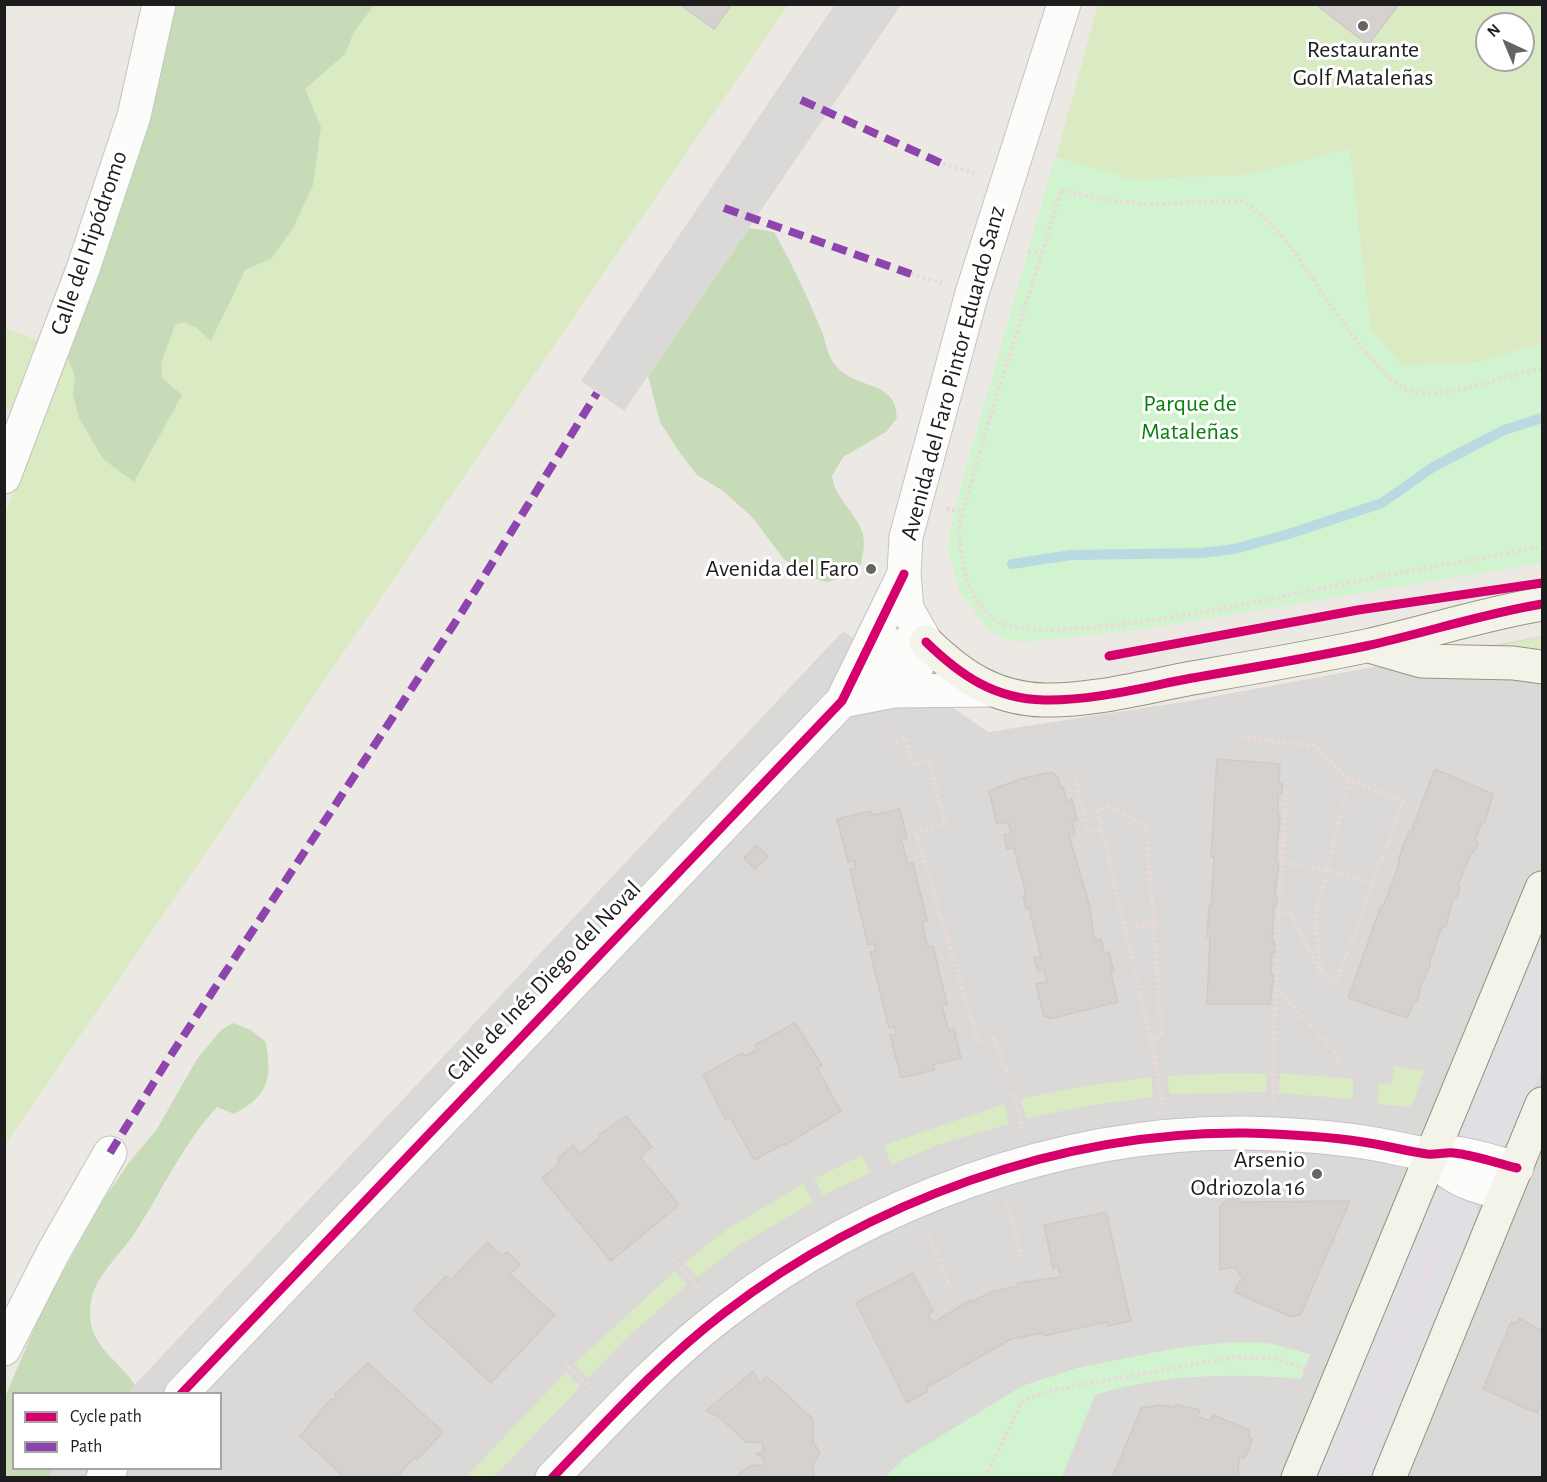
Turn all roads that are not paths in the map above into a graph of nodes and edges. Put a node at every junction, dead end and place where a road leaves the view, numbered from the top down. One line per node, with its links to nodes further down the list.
1 (159, 4): 3 (street, Calle del Hipódromo)
2 (1064, 4): 4 (street, Avenida del Faro Pintor Eduardo Sanz)
3 (4, 477)
4 (904, 574): 6 (street, Avenida del Faro Pintor Eduardo Sanz); 9 (street, Calle de Inés Diego del Noval)
5 (1542, 604): 7 (main road, Avenida del Faro Pintor Eduardo Sanz)
6 (926, 642): 9 (street); 10 (main road, Avenida del Faro Pintor Eduardo Sanz); 11 (street)
7 (1367, 645): 8 (main road); 10 (main road, Avenida del Faro Pintor Eduardo Sanz)
8 (1542, 667)
9 (856, 672): 12 (street, Calle de Inés Diego del Noval)
10 (994, 690): 11 (street)
11 (882, 692): 12 (street)
12 (842, 701): 19 (street, Calle de Inés Diego del Noval)
13 (1542, 888): 16 (main road)
14 (1542, 1104): 17 (main road)
15 (110, 1153): 18 (street)
16 (1430, 1155): 17 (street); 20 (street); 21 (main road)
17 (1511, 1181): 22 (main road)
18 (4, 1348)
19 (183, 1392)
20 (552, 1478)
21 (1298, 1478)
22 (1389, 1478)

